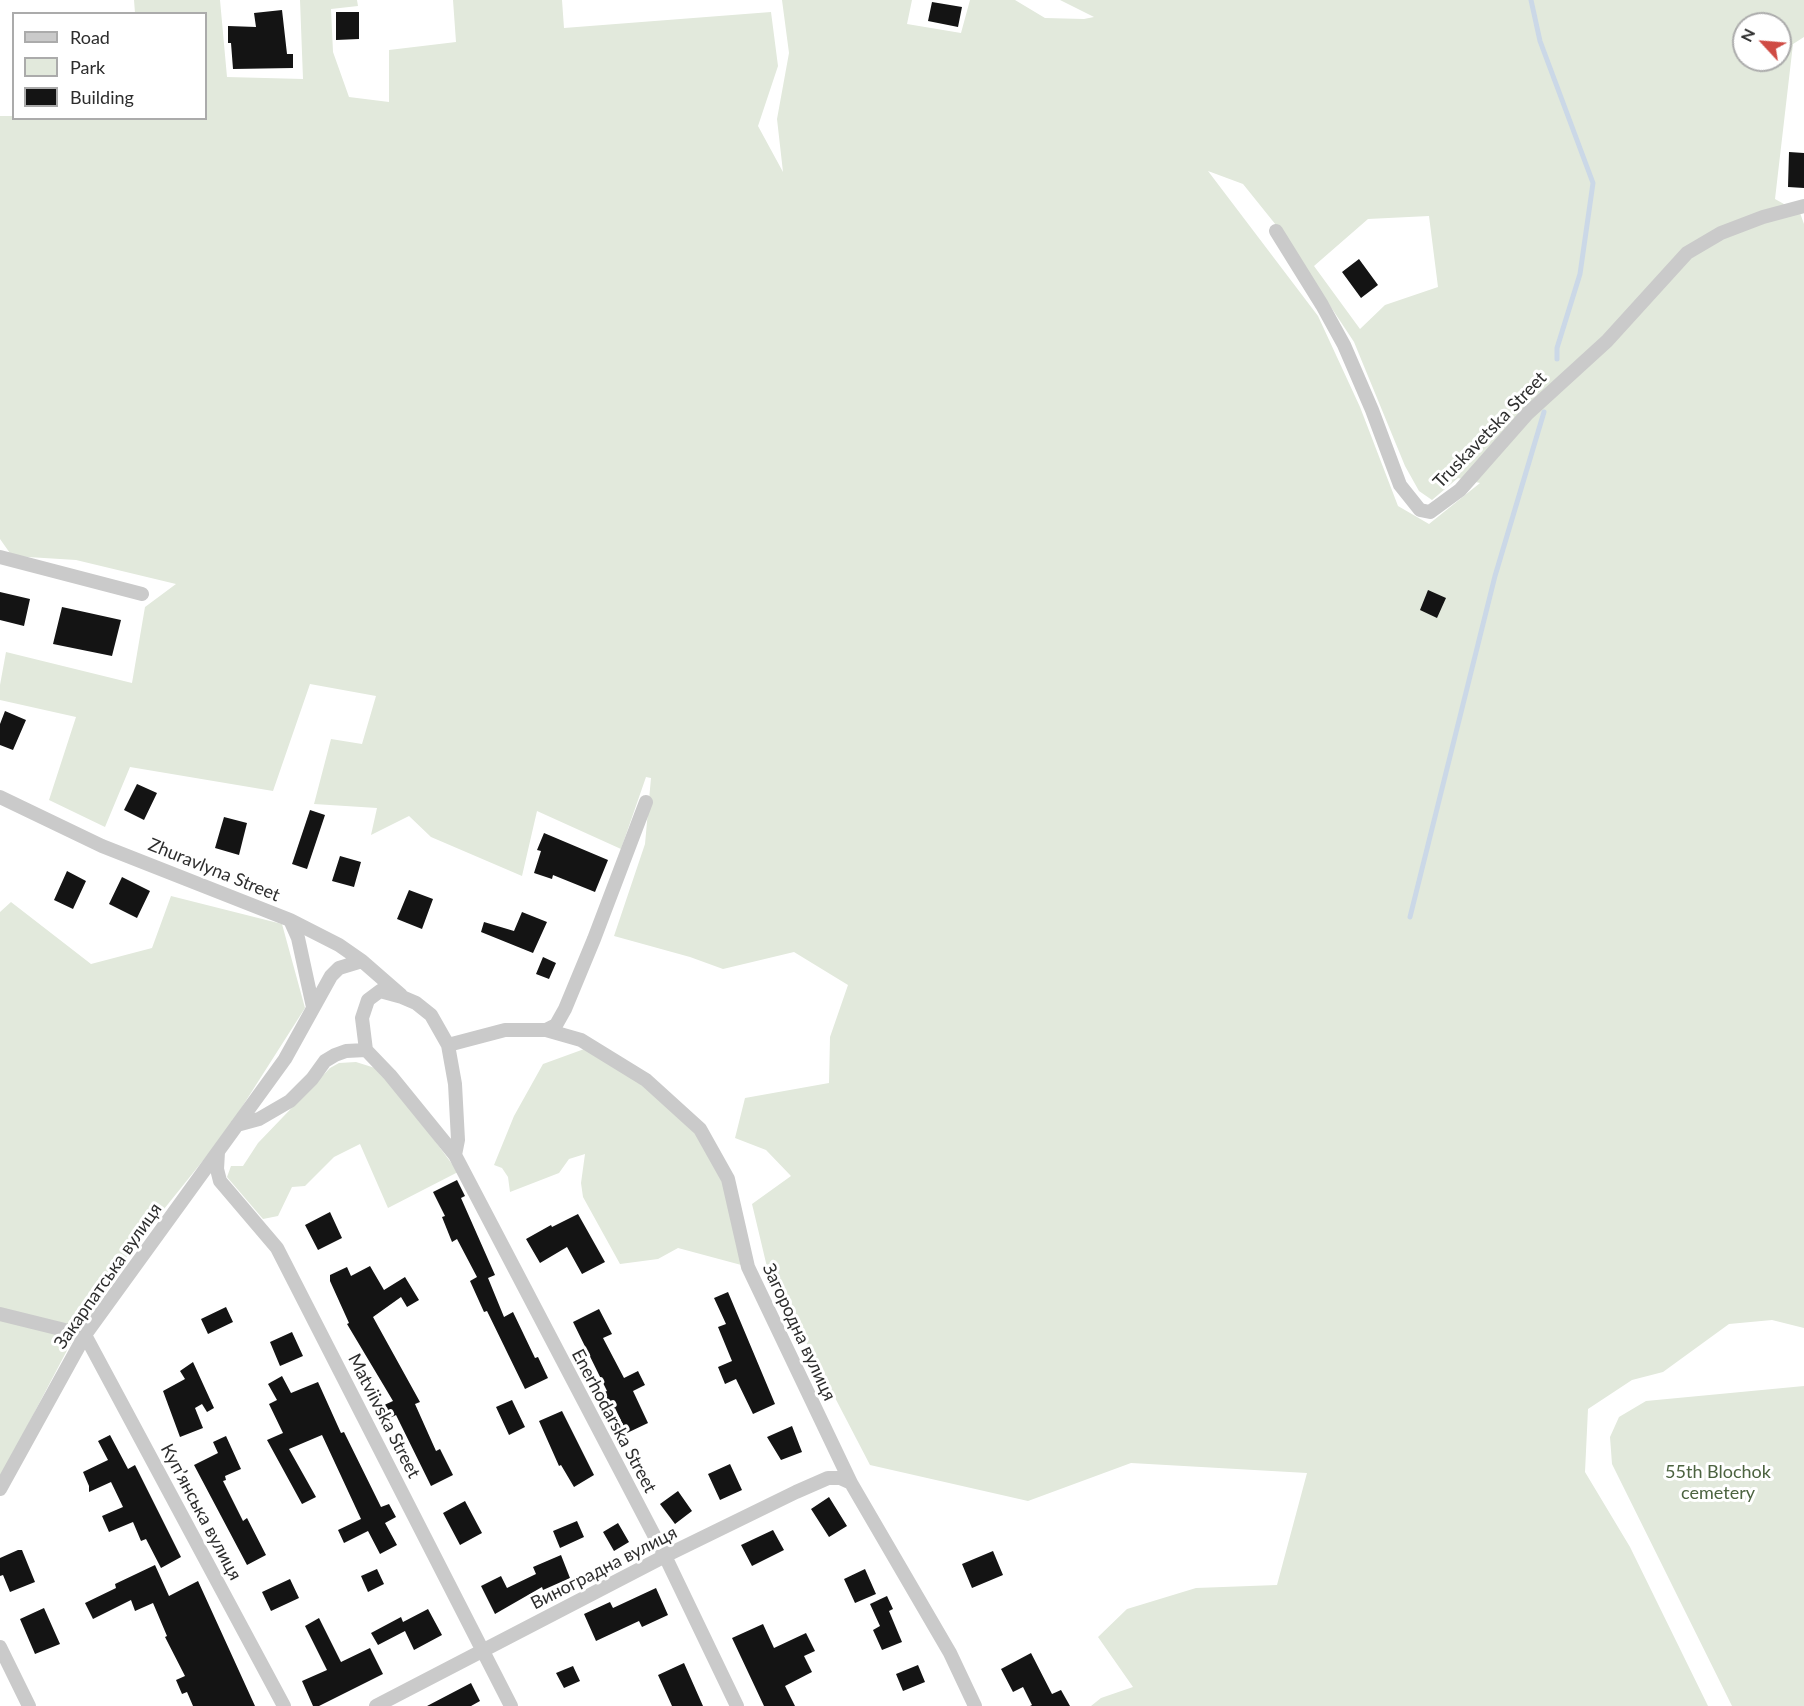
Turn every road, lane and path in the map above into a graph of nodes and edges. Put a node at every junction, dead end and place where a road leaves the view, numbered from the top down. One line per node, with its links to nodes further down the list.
1 (1804, 206): 2 (street, Truskavetska Street)
2 (1276, 231)
3 (0, 557): 4 (street)
4 (142, 594)
5 (0, 797): 7 (street, Zhuravlyna Street)
6 (646, 801): 11 (street)
7 (290, 920): 8 (street, Zhuravlyna Street); 10 (street)
8 (362, 961): 9 (street, Zhuravlyna Street); 10 (street, Закарпатська вулиця)
9 (402, 997): 12 (street, Zhuravlyna Street); 13 (street)
10 (313, 1007): 14 (street, Закарпатська вулиця)
11 (546, 1030): 12 (street, Загородна вулиця); 19 (street, Загородна вулиця)
12 (448, 1045): 16 (street)
13 (366, 1050): 14 (street); 16 (street, Enerhodarska Street)
14 (237, 1125): 15 (street, Закарпатська вулиця)
15 (218, 1152): 18 (street, Закарпатська вулиця); 23 (street, Matviivska Street)
16 (455, 1155): 21 (street, Enerhodarska Street)
17 (0, 1314): 18 (street)
18 (86, 1335): 20 (street, Закарпатська вулиця); 25 (street, Купʼянська вулиця)
19 (851, 1483): 21 (street, Виноградна вулиця); 29 (street, Загородна вулиця)
20 (0, 1489)
21 (665, 1556): 23 (street, Виноградна вулиця); 28 (street, Enerhodarska Street)
22 (0, 1647): 24 (street)
23 (484, 1651): 26 (street, Виноградна вулиця); 27 (street, Matviivska Street)
24 (29, 1706)
25 (284, 1706)
26 (376, 1706)
27 (511, 1706)
28 (737, 1706)
29 (975, 1706)

